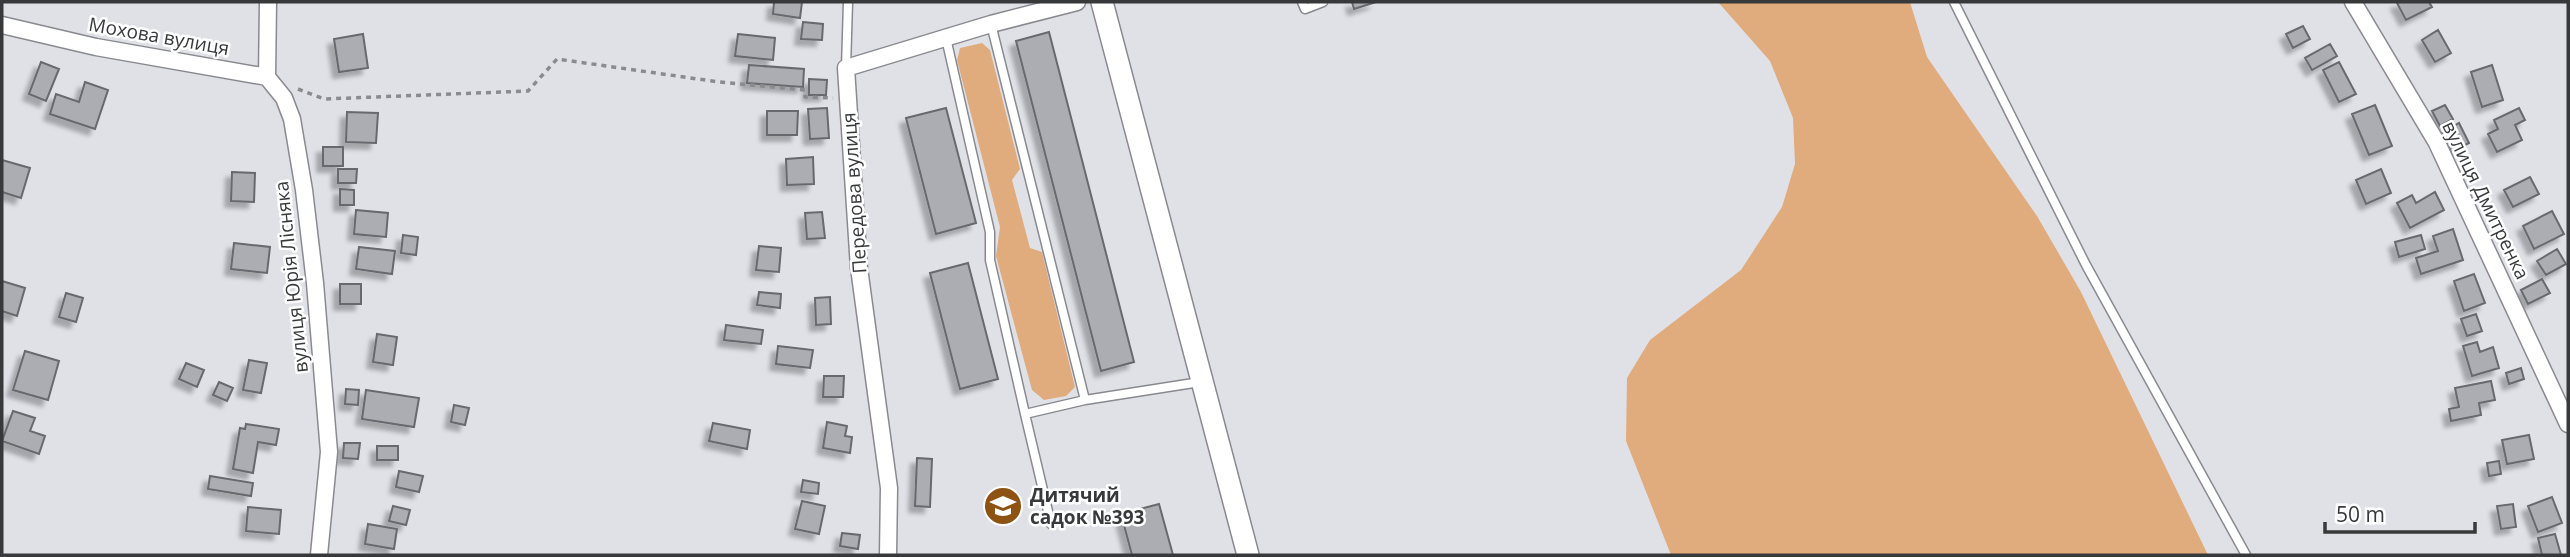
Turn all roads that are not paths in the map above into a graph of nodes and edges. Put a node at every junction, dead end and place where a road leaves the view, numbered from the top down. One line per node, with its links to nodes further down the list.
1 (268, 2): 13 (street)
2 (848, 2): 12 (lane)
3 (1077, 2): 9 (street)
4 (1102, 2): 14 (street)
5 (1302, 2): 6 (lane)
6 (1323, 2)
7 (1954, 2): 22 (lane)
8 (2353, 2): 17 (street, вулиця Дмитренка)
9 (991, 24): 11 (street); 15 (lane)
10 (2, 25): 13 (street, Мохова вулиця)
11 (946, 38): 12 (street); 16 (lane)
12 (846, 68): 20 (street, Передова вулиця)
13 (267, 77): 19 (street, вулиця Юрія Лісняка)
14 (1203, 381): 15 (lane); 21 (street)
15 (1086, 400): 16 (lane)
16 (1026, 414): 18 (lane)
17 (2568, 424)
18 (1051, 524)
19 (318, 555)
20 (888, 555)
21 (1248, 555)
22 (2246, 555)

